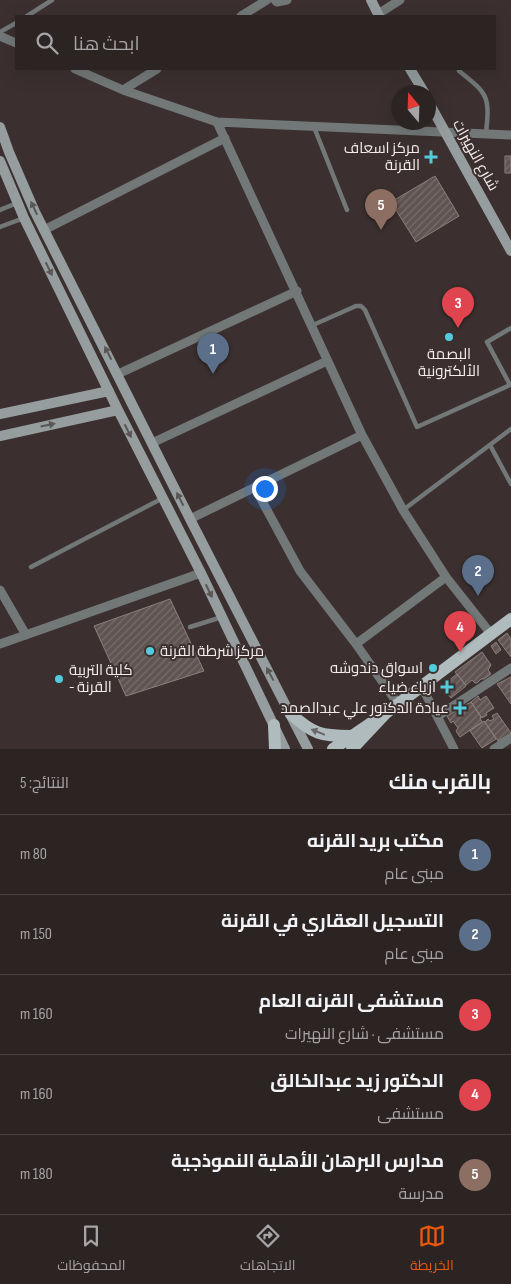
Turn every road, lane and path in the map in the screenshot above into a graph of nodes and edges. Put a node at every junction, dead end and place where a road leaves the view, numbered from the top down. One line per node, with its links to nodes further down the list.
1 (52, 0): 7 (lane)
2 (267, 0): 8 (street)
3 (275, 0): 4 (street)
4 (287, 0)
5 (371, 0): 9 (main road)
6 (400, 0): 9 (street)
7 (29, 15)
8 (243, 15)
9 (378, 15)
10 (15, 24): 11 (lane)
11 (0, 32)
12 (0, 36): 13 (street)
13 (15, 43)
14 (77, 70): 19 (street)
15 (155, 70): 19 (street)
16 (411, 70): 18 (main road)
17 (459, 71): 25 (lane)
18 (420, 85)
19 (123, 90): 21 (street)
20 (436, 114): 24 (main road, شارع النهيرات)
21 (217, 122): 23 (street); 27 (street)
22 (0, 127): 34 (main road, one-way to 22)
23 (314, 127): 24 (street); 31 (lane)
24 (448, 134): 25 (street); 35 (main road, شارع النهيرات)
25 (486, 135): 26 (street)
26 (511, 136)
27 (225, 138): 34 (street); 36 (street)
28 (0, 161): 29 (main road)
29 (17, 203): 30 (lane); 32 (main road)
30 (0, 210)
31 (347, 210)
32 (24, 218): 33 (lane); 41 (main road, one-way to 41)
33 (0, 227)
34 (44, 230): 40 (main road, one-way to 34)
35 (511, 251)
36 (297, 291): 37 (street); 40 (street)
37 (313, 325): 38 (lane); 39 (street)
38 (511, 328)
39 (327, 361): 45 (street); 47 (street)
40 (118, 374): 47 (main road)
41 (109, 391): 42 (main road); 43 (main road)
42 (118, 410): 46 (main road, one-way to 42); 51 (main road, one-way to 51)
43 (0, 414)
44 (511, 429): 48 (lane)
45 (362, 435): 50 (street); 52 (street)
46 (0, 436)
47 (152, 443): 53 (main road, one-way to 47)
48 (490, 445): 49 (lane); 52 (lane)
49 (511, 484)
50 (255, 488): 53 (street); 64 (street)
51 (163, 498): 54 (lane); 55 (main road)
52 (403, 510): 56 (street)
53 (190, 519): 68 (main road, one-way to 53)
54 (30, 567)
55 (201, 573): 58 (main road, one-way to 58); 61 (street)
56 (446, 576): 62 (street); 64 (street)
57 (0, 590): 61 (street)
58 (222, 617): 60 (lane); 70 (main road)
59 (511, 620): 62 (main road)
60 (190, 627)
61 (26, 634): 63 (street)
62 (492, 634): 66 (main road)
63 (0, 644)
64 (356, 644): 67 (street)
65 (511, 668): 69 (street)
66 (422, 686): 67 (main road); 69 (street)
67 (398, 704): 72 (main road)
68 (291, 714): 72 (main road, one-way to 68); 75 (main road)
69 (438, 716): 77 (street)
70 (274, 725): 73 (main road); 74 (main road)
71 (511, 738): 78 (street)
72 (351, 743): 76 (main road)
73 (275, 749)
74 (285, 749)
75 (308, 749)
76 (333, 749)
77 (454, 749)
78 (494, 749)

